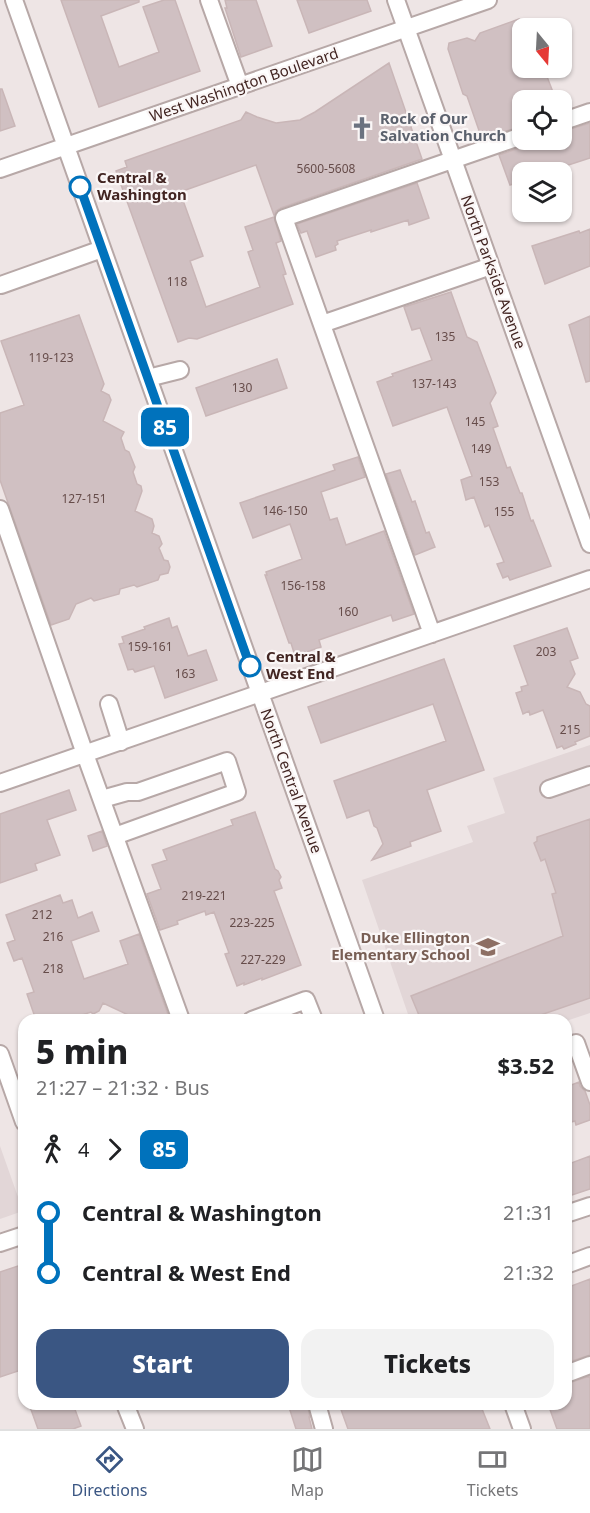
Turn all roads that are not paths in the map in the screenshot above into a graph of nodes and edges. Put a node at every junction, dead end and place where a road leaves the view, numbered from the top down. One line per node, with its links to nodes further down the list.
1 (14, 0): 10 (street, North Central Avenue)
2 (209, 0): 6 (street)
3 (396, 0): 5 (street, North Parkside Avenue)
4 (488, 0): 5 (street, West Washington Boulevard)
5 (406, 28): 6 (street, West Washington Boulevard); 11 (street, North Parkside Avenue)
6 (240, 86): 10 (street, West Washington Boulevard)
7 (590, 112): 8 (street)
8 (572, 118)
9 (512, 139): 11 (street)
10 (66, 146): 12 (street, West Washington Boulevard); 13 (street, North Central Avenue)
11 (453, 160): 14 (street, North Parkside Avenue); 16 (street)
12 (0, 169)
13 (102, 249): 15 (street); 18 (street, North Central Avenue)
14 (491, 266): 16 (street); 20 (street, North Parkside Avenue)
15 (1, 285)
16 (322, 324): 22 (street)
17 (180, 370): 18 (street)
18 (148, 378): 23 (street, North Central Avenue)
19 (0, 509): 26 (street)
20 (590, 544)
21 (590, 579): 22 (street)
22 (432, 634): 23 (street)
23 (260, 694): 25 (street); 35 (street, North Central Avenue)
24 (109, 704): 25 (street)
25 (121, 742): 26 (street)
26 (85, 754): 28 (street); 30 (street)
27 (590, 775): 29 (street)
28 (0, 783)
29 (549, 789)
30 (102, 799): 31 (street); 31 (street)
31 (115, 836): 32 (street)
32 (180, 1014)
33 (268, 1014): 34 (street)
34 (312, 1014)
35 (374, 1014)
36 (577, 1043): 38 (street)
37 (0, 1054): 39 (street)
38 (590, 1082)
39 (18, 1105)
40 (590, 1206): 41 (street)
41 (572, 1213)
42 (18, 1236): 43 (street)
43 (0, 1243)
44 (590, 1256): 45 (street)
45 (572, 1262)
46 (590, 1365): 47 (street)
47 (572, 1372)
48 (127, 1410): 51 (street)
49 (319, 1410): 52 (street)
50 (515, 1410): 53 (street)
51 (135, 1429)
52 (324, 1429)
53 (522, 1429)

